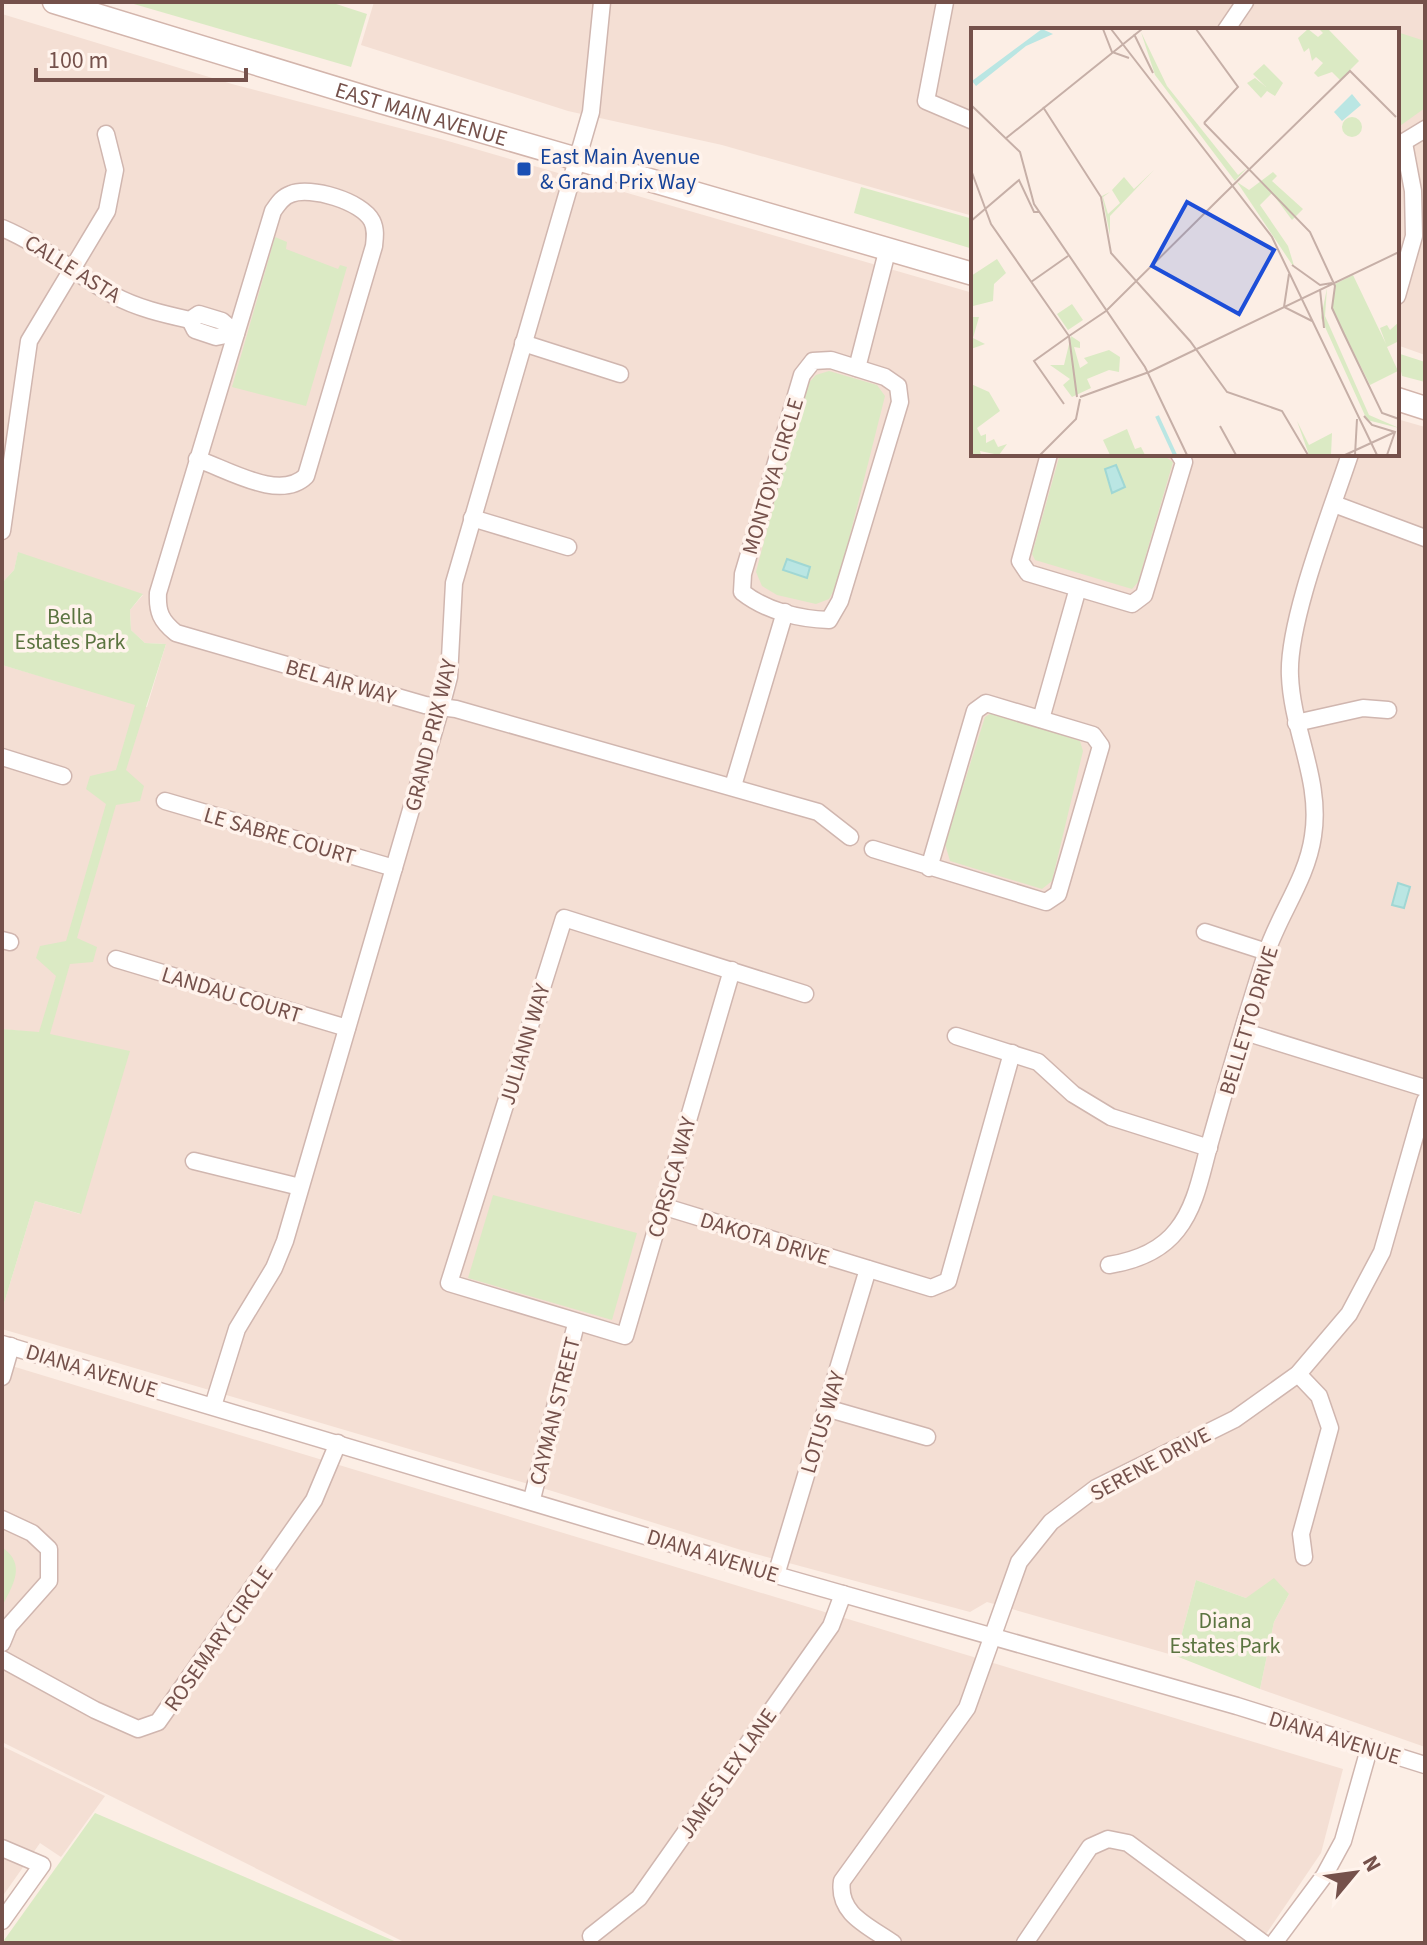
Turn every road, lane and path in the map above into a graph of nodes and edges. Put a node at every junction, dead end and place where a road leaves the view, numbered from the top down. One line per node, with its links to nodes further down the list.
1 (54, 2): 10 (main road, EAST MAIN AVENUE)
2 (602, 2): 10 (street, GRAND PRIX WAY)
3 (945, 2): 6 (street)
4 (1245, 2): 5 (street)
5 (1227, 28)
6 (971, 120)
7 (1425, 129): 9 (street)
8 (106, 134): 13 (street)
9 (1401, 145): 15 (street)
10 (577, 159): 12 (main road, EAST MAIN AVENUE); 17 (street, GRAND PRIX WAY)
11 (2, 228): 13 (street, CALLE ASTA)
12 (888, 248): 14 (main road, EAST MAIN AVENUE); 18 (street)
13 (74, 269): 16 (street, CALLE ASTA); 28 (street)
14 (971, 273)
15 (1399, 289)
16 (236, 333): 25 (street, BEL AIR WAY); 25 (street, BEL AIR WAY)
17 (523, 343): 19 (street); 27 (street, GRAND PRIX WAY)
18 (857, 368): 32 (street, MONTOYA CIRCLE); 32 (street, MONTOYA CIRCLE)
19 (620, 374)
20 (1399, 400): 21 (main road)
21 (1425, 408)
22 (1048, 456): 31 (street)
23 (1180, 456): 31 (street)
24 (1349, 456): 26 (street, BELLETTO DRIVE)
25 (197, 459): 33 (street, BEL AIR WAY)
26 (1334, 504): 29 (street); 36 (street, BELLETTO DRIVE)
27 (472, 518): 30 (street); 33 (street, GRAND PRIX WAY)
28 (2, 531)
29 (1425, 538)
30 (568, 547)
31 (1078, 588): 35 (street)
32 (785, 612): 39 (street)
33 (441, 707): 39 (street, BEL AIR WAY); 43 (street, GRAND PRIX WAY)
34 (1388, 710): 36 (street)
35 (1041, 719): 44 (street); 44 (street)
36 (1296, 723): 46 (street, BELLETTO DRIVE)
37 (2, 757): 38 (street)
38 (63, 776)
39 (733, 786): 41 (street, BEL AIR WAY)
40 (165, 801): 43 (street, LE SABRE COURT)
41 (850, 837)
42 (873, 849): 44 (street)
43 (394, 868): 50 (street, GRAND PRIX WAY)
44 (929, 868)
45 (1205, 932): 46 (street)
46 (1267, 952): 51 (street, BELLETTO DRIVE)
47 (116, 959): 50 (street, LANDAU COURT)
48 (732, 970): 49 (street, JULIANN WAY); 59 (street, CORSICA WAY); 62 (street, JULIANN WAY)
49 (805, 994)
50 (347, 1028): 58 (street, GRAND PRIX WAY)
51 (1245, 1032): 54 (street); 56 (street, BELLETTO DRIVE)
52 (956, 1036): 53 (street)
53 (1012, 1053): 56 (street); 61 (street, DAKOTA DRIVE)
54 (1425, 1088)
55 (1425, 1101): 64 (street, SERENE DRIVE)
56 (1209, 1148): 60 (street, BELLETTO DRIVE)
57 (194, 1161): 58 (street)
58 (300, 1187): 66 (street, GRAND PRIX WAY)
59 (662, 1206): 61 (street, DAKOTA DRIVE); 62 (street, CORSICA WAY)
60 (1109, 1265)
61 (868, 1269): 67 (street, LOTUS WAY)
62 (576, 1324): 70 (street, CAYMAN STREET)
63 (6, 1345): 65 (street); 66 (street, DIANA AVENUE)
64 (1298, 1374): 72 (street); 75 (street, SERENE DRIVE)
65 (2, 1377)
66 (213, 1406): 69 (street, DIANA AVENUE)
67 (826, 1408): 68 (street); 73 (street, LOTUS WAY)
68 (927, 1437)
69 (338, 1443): 70 (street, DIANA AVENUE); 77 (street, ROSEMARY CIRCLE)
70 (532, 1499): 73 (street, DIANA AVENUE)
71 (2, 1519): 76 (street)
72 (1304, 1557)
73 (776, 1575): 74 (street, DIANA AVENUE)
74 (843, 1594): 75 (street, DIANA AVENUE); 82 (street, JAMES LEX LANE)
75 (993, 1637): 78 (street, DIANA AVENUE); 83 (street, SERENE DRIVE)
76 (2, 1643)
77 (2, 1659)
78 (1369, 1749): 79 (street, DIANA AVENUE); 86 (street)
79 (1425, 1765)
80 (2, 1848): 81 (street)
81 (2, 1921)
82 (591, 1936)
83 (893, 1943)
84 (1025, 1943): 85 (street)
85 (1263, 1943)
86 (1274, 1943)

